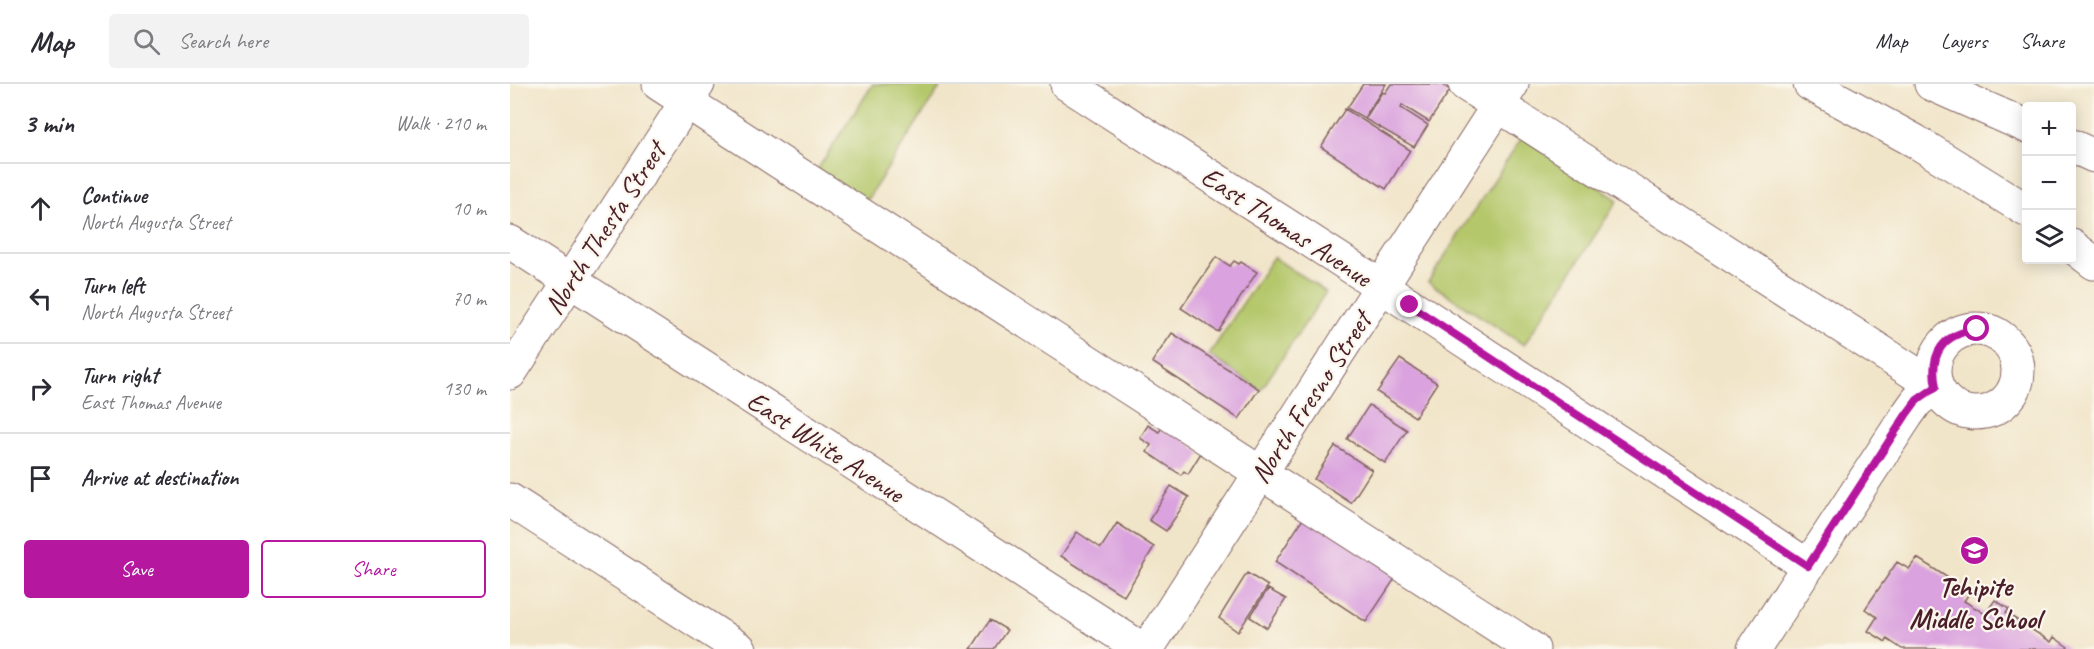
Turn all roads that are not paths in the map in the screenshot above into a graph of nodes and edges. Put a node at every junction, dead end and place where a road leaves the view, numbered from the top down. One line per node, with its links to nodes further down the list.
1 (659, 84): 6 (main road)
2 (1067, 84): 18 (main road, East Thomas Avenue)
3 (1465, 84): 7 (main road)
4 (1810, 84): 11 (main road)
5 (1931, 84): 8 (main road)
6 (692, 93): 17 (main road, North Thesta Street); 20 (main road)
7 (1504, 95): 18 (main road, North Fresno Street); 22 (main road)
8 (2022, 124)
9 (2076, 148): 10 (main road)
10 (2094, 156)
11 (2022, 208)
12 (2076, 241): 15 (main road)
13 (510, 242): 17 (main road, East White Avenue)
14 (2076, 249): 16 (main road)
15 (2094, 252)
16 (2094, 263)
17 (570, 281): 19 (main road, North Thesta Street); 24 (main road, East White Avenue)
18 (1381, 286): 20 (main road, North Fresno Street); 22 (main road, East Thomas Avenue)
19 (510, 373)
20 (1261, 472): 25 (main road, North Fresno Street); 26 (main road)
21 (510, 500): 23 (main road)
22 (1808, 566): 27 (main road)
23 (740, 649)
24 (1142, 649)
25 (1147, 649)
26 (1533, 649)
27 (1754, 649)

